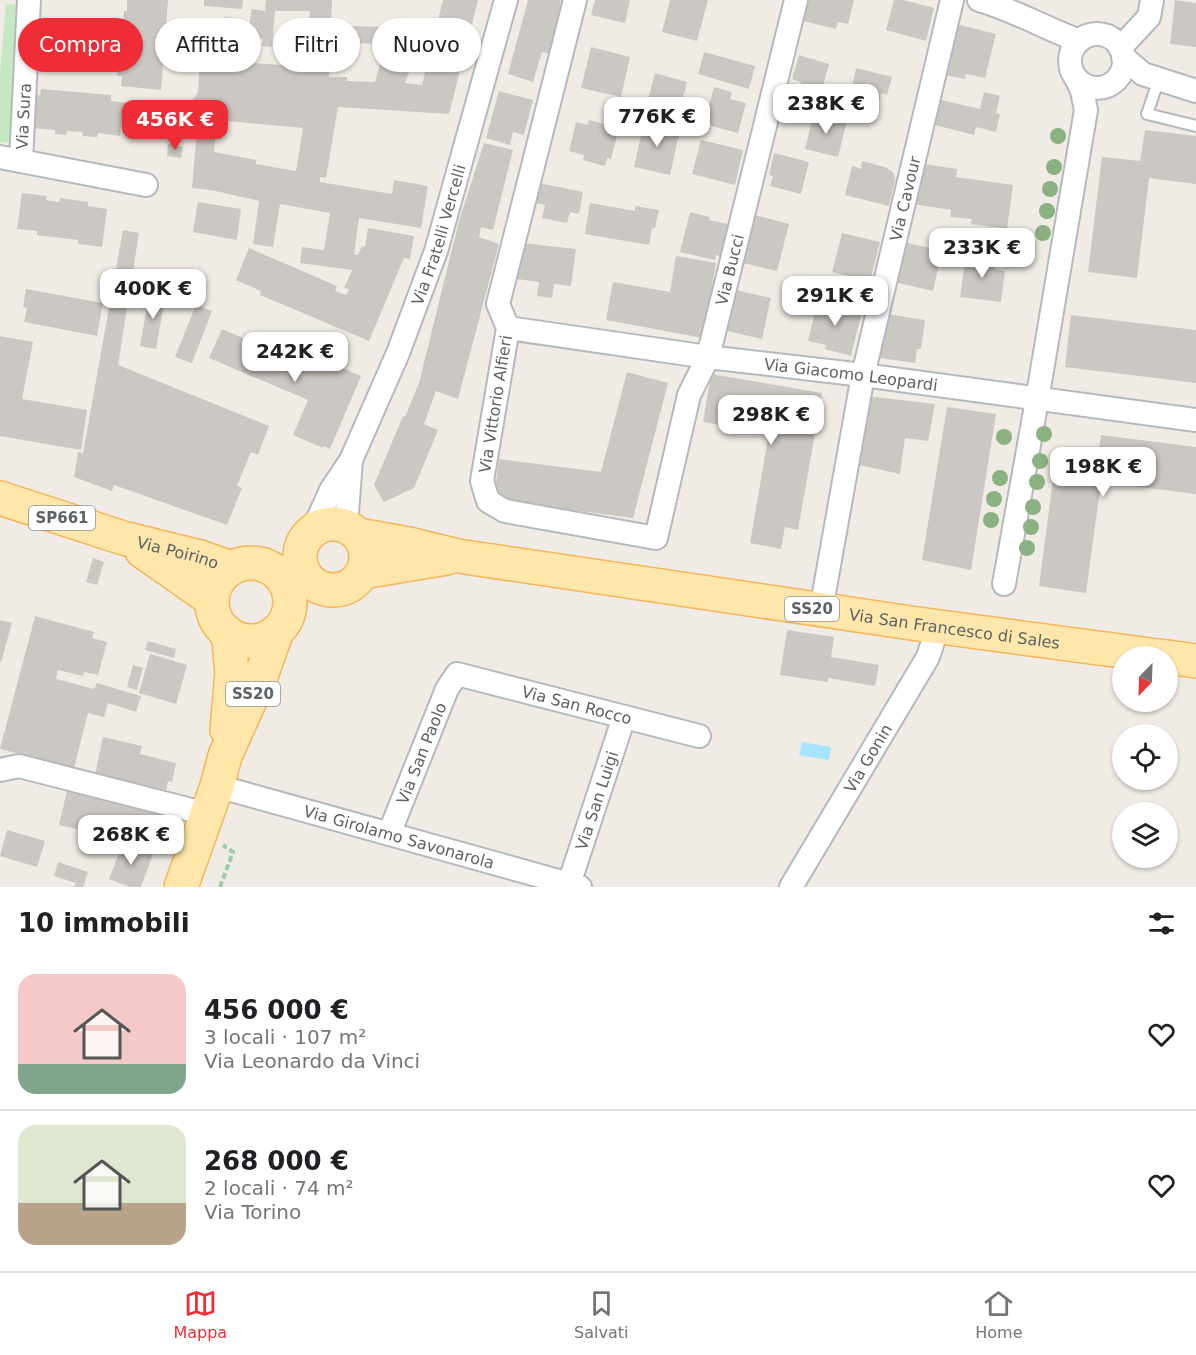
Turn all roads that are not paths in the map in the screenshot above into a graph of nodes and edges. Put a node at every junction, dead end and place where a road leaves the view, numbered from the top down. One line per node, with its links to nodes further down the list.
1 (29, 0): 14 (street, Via Sura)
2 (506, 0): 21 (street, Via Fratelli Vercelli)
3 (575, 0): 16 (street, Via Vittorio Alfieri)
4 (796, 0): 17 (street, Via Bucci)
5 (952, 0): 18 (street, Via Cavour)
6 (980, 0): 8 (street)
7 (1152, 0): 9 (street)
8 (1075, 59): 9 (street); 9 (street); 12 (street)
9 (1117, 68): 10 (street); 12 (street)
10 (1151, 76): 11 (street); 13 (lane)
11 (1196, 91)
12 (1086, 110): 19 (street)
13 (1196, 126)
14 (6, 161): 15 (street)
15 (146, 184)
16 (508, 328): 17 (street, Via Giacomo Leopardi); 25 (street, Via Vittorio Alfieri)
17 (708, 357): 18 (street, Via Giacomo Leopardi); 25 (street, Via Bucci)
18 (863, 375): 19 (street, Via Giacomo Leopardi); 34 (street, Via Cavour)
19 (1038, 400): 20 (street, Via Giacomo Leopardi); 31 (street)
20 (1196, 420)
21 (351, 460): 23 (street, Via Fratelli Vercelli); 26 (street, Via Fratelli Vercelli)
22 (0, 498): 24 (main road, Via Poirino / SP661)
23 (352, 531): 26 (main road); 27 (main road, Via San Francesco di Sales / SS20); 30 (main road)
24 (123, 538): 29 (main road, Via Poirino); 33 (main road, Via Poirino)
25 (656, 538)
26 (307, 539): 28 (main road); 32 (main road)
27 (458, 556): 30 (main road, Via San Francesco di Sales / SS20); 34 (main road, Via San Francesco di Sales / SS20)
28 (268, 566): 29 (main road); 35 (main road)
29 (231, 568): 33 (main road)
30 (363, 572): 32 (main road)
31 (1004, 584)
32 (326, 590): 35 (main road)
33 (212, 600): 37 (main road)
34 (821, 610): 36 (main road, Via San Francesco di Sales / SS20)
35 (283, 620): 37 (main road); 45 (main road, SS20)
36 (938, 626): 38 (main road, Via San Francesco di Sales / SS20); 49 (street, Via Gonin)
37 (228, 633): 45 (main road)
38 (1112, 650)
39 (1178, 659): 40 (main road, Via San Francesco di Sales / SS20)
40 (1196, 661)
41 (456, 674): 42 (street, Via San Rocco); 46 (street, Via San Paolo)
42 (624, 717): 43 (street, Via San Rocco); 47 (street, Via San Luigi)
43 (699, 736)
44 (0, 770): 45 (street, Via Girolamo Savonarola)
45 (217, 785): 46 (street, Via Girolamo Savonarola); 48 (main road)
46 (389, 834): 47 (street, Via Girolamo Savonarola)
47 (574, 886)
48 (181, 887)
49 (791, 887)

